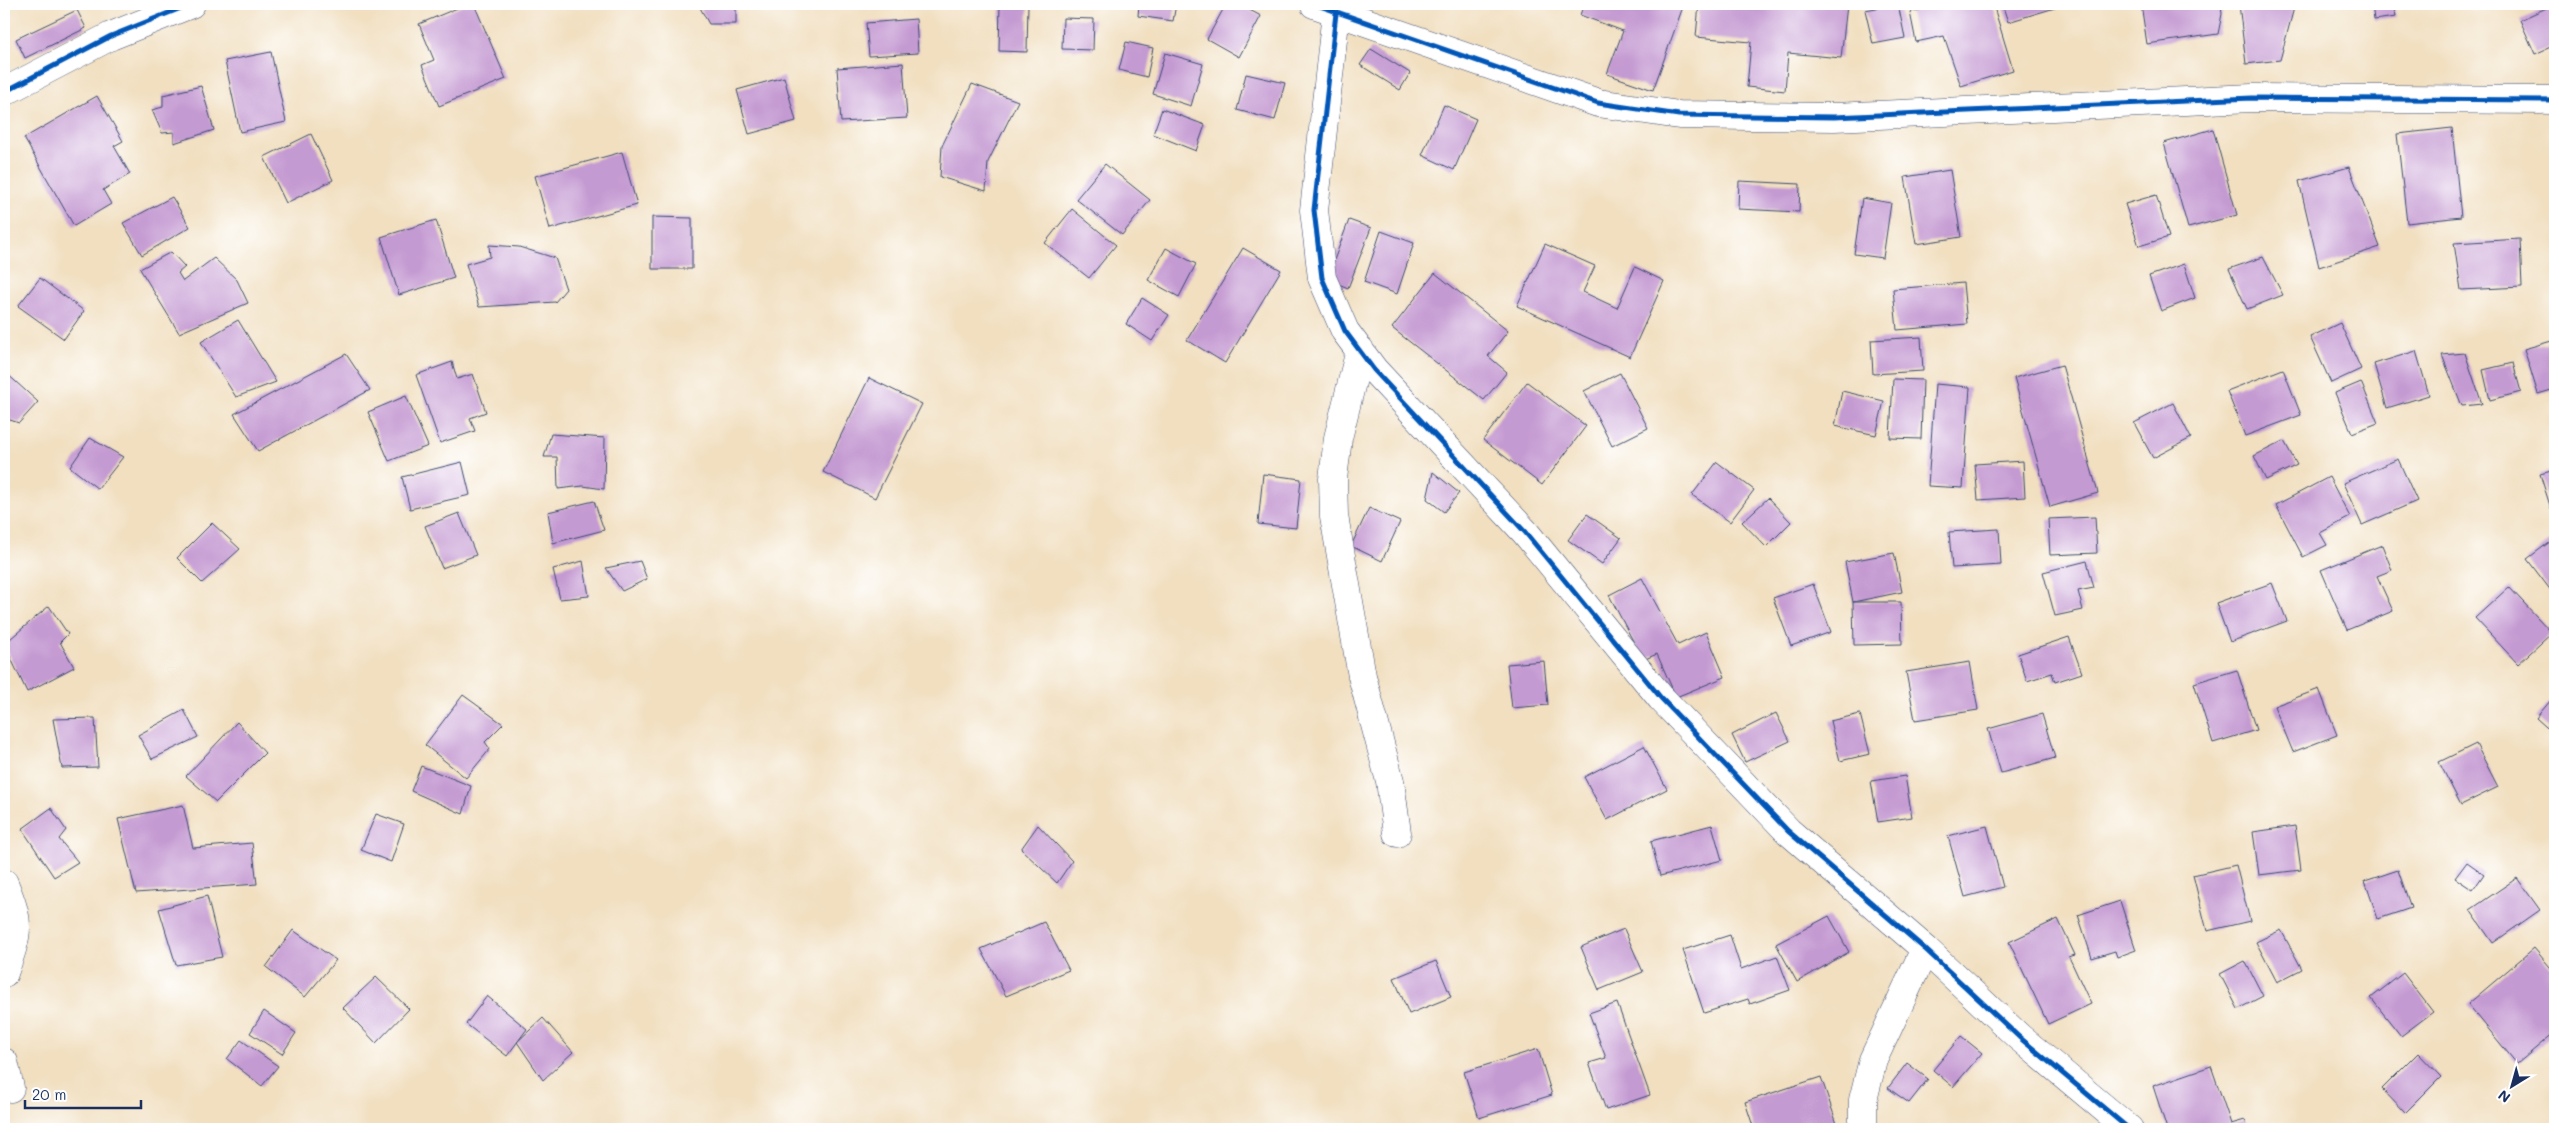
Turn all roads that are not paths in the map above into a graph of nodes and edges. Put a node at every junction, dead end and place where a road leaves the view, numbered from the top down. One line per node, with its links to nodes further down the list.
1 (191, 4): 3 (street)
2 (1325, 8): 4 (street); 5 (street)
3 (4, 92)
4 (2555, 100)
5 (1360, 350): 6 (street); 8 (street)
6 (1397, 833)
7 (4, 883): 9 (street)
8 (1925, 949): 12 (street); 13 (street)
9 (4, 973)
10 (4, 1062): 11 (street)
11 (10, 1088)
12 (1863, 1129)
13 (2129, 1129)

